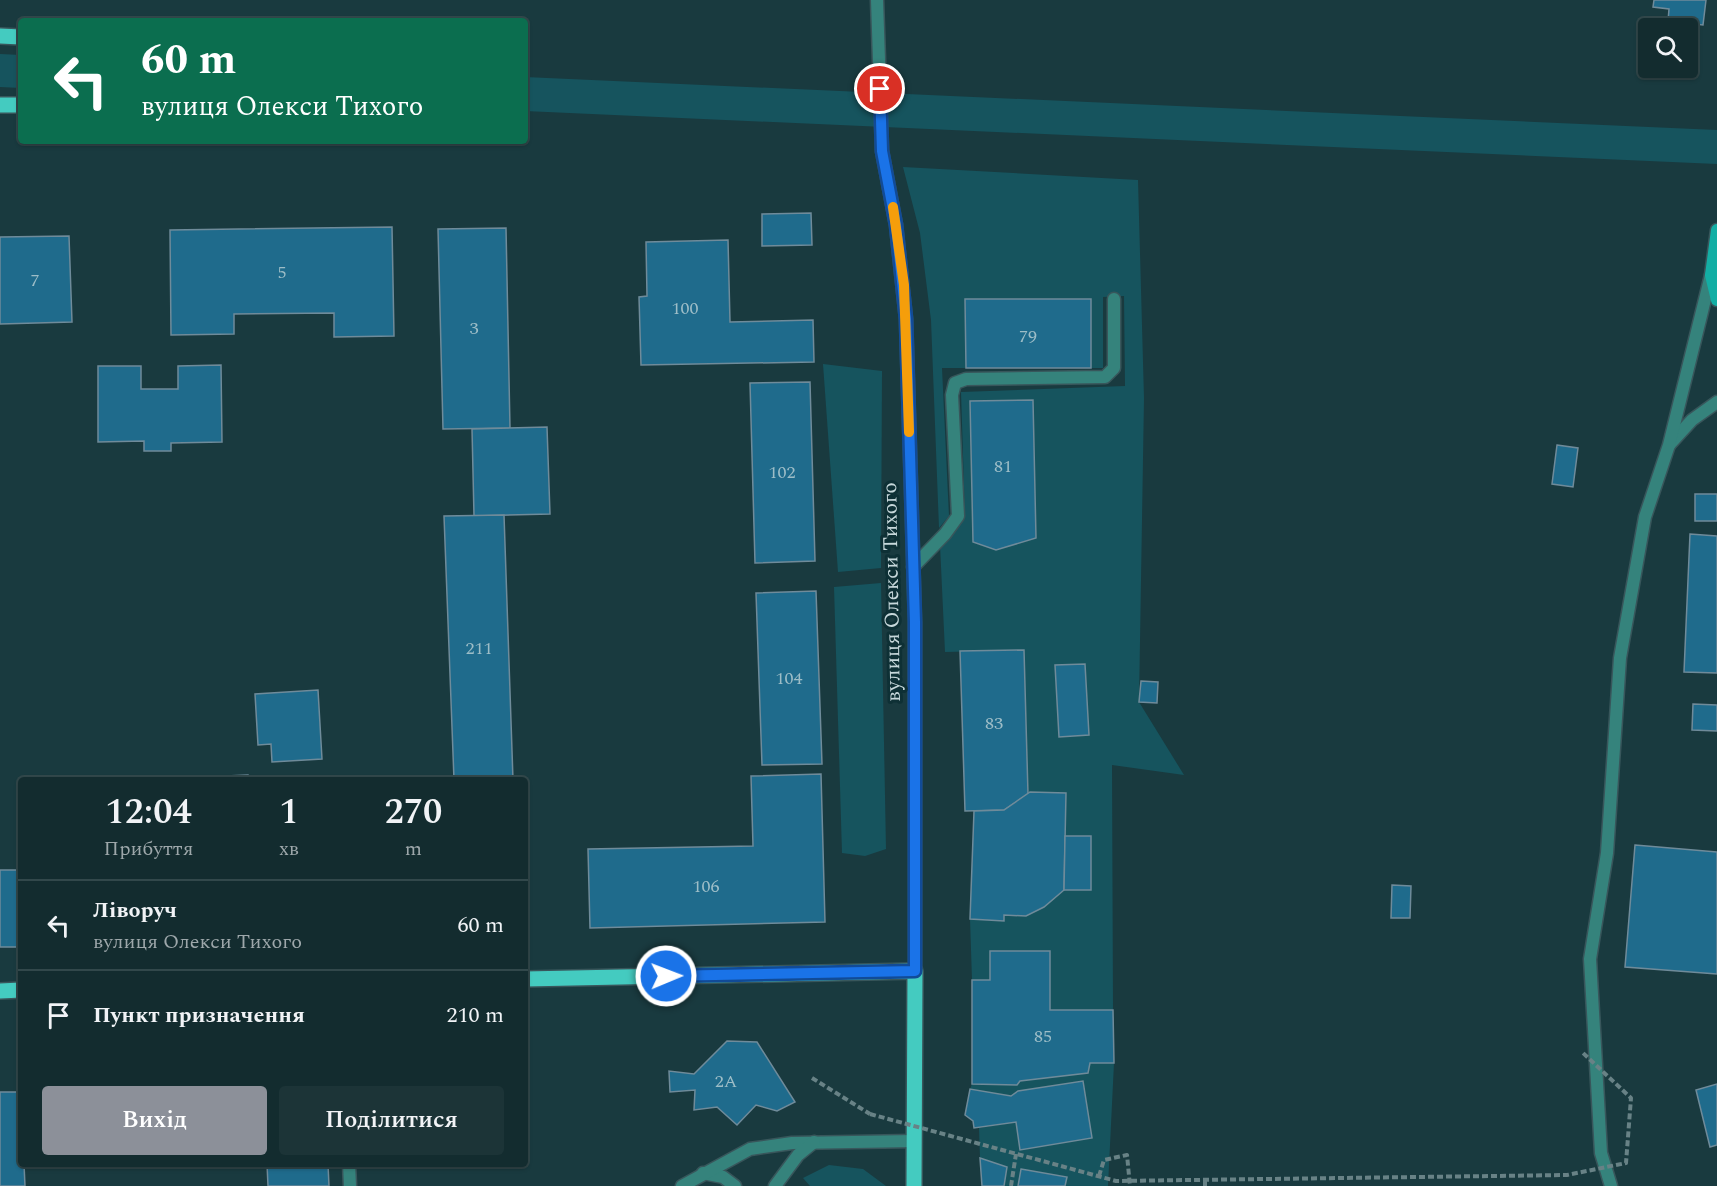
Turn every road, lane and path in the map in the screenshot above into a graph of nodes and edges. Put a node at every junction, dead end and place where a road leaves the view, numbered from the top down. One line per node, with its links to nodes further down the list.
1 (877, 0): 12 (street, вулиця Олекси Тихого)
2 (0, 36): 3 (main road)
3 (18, 37)
4 (0, 105): 5 (main road)
5 (18, 105)
6 (1717, 230): 7 (main road)
7 (1711, 275): 9 (main road); 11 (street)
8 (1114, 299): 12 (street)
9 (1717, 300)
10 (1717, 402): 11 (street)
11 (1669, 445): 34 (street)
12 (914, 567): 13 (street, вулиця Олекси Тихого)
13 (915, 971): 14 (main road); 19 (main road, вулиця Олекси Тихого)
14 (528, 979)
15 (18, 990): 16 (main road)
16 (0, 991)
17 (1582, 1053): 25 (path, bridge)
18 (812, 1078): 21 (path, bridge)
19 (914, 1141): 20 (street); 30 (main road, вулиця Олекси Тихого)
20 (814, 1142): 23 (street); 29 (street)
21 (1016, 1154): 24 (path, bridge); 31 (path)
22 (349, 1167): 26 (street)
23 (703, 1173): 27 (street); 28 (street)
24 (1099, 1176): 25 (path, bridge); 32 (path)
25 (1205, 1179): 33 (path, bridge)
26 (350, 1186)
27 (682, 1186)
28 (735, 1186)
29 (775, 1186)
30 (914, 1186)
31 (1011, 1186)
32 (1131, 1186)
33 (1205, 1186)
34 (1611, 1186)

